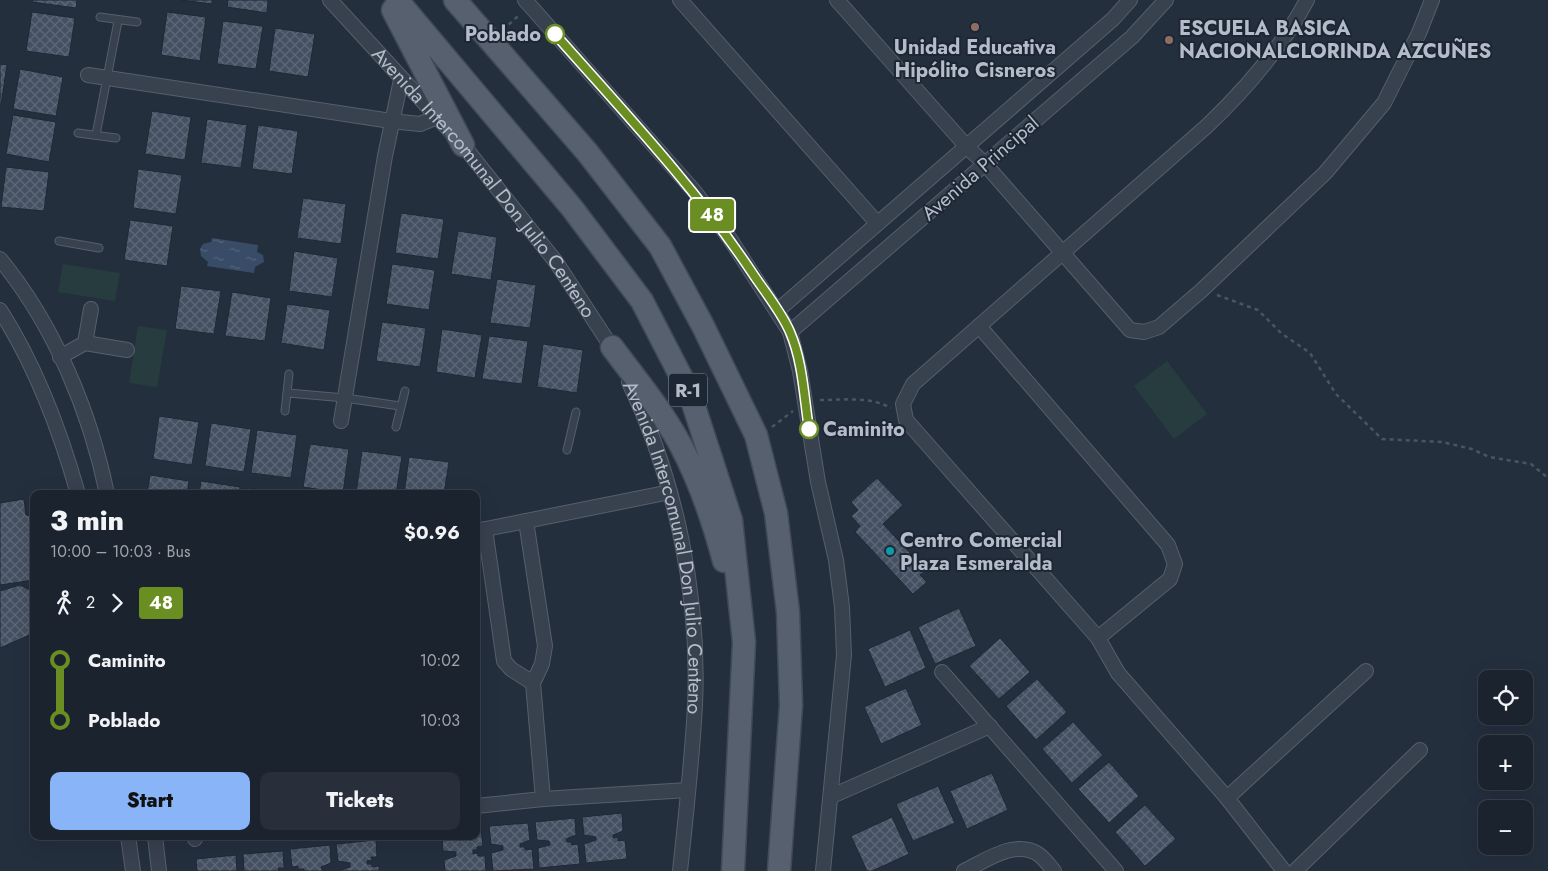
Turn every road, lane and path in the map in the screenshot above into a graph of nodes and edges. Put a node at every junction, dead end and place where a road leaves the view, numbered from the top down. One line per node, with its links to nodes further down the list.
1 (330, 0): 18 (street, Avenida Intercomunal Don Julio Centeno)
2 (388, 0): 24 (main road)
3 (397, 0): 62 (main road, R-1)
4 (455, 0): 15 (main road, R-1)
5 (680, 0): 27 (street)
6 (837, 0): 25 (street)
7 (1130, 0): 25 (street, Avenida Principal)
8 (1166, 0): 26 (street, Avenida Principal)
9 (1306, 0): 30 (street)
10 (1432, 0): 32 (street)
11 (530, 2): 15 (path); 35 (street)
12 (100, 17): 13 (lane)
13 (118, 21): 14 (lane); 17 (lane)
14 (137, 22)
15 (490, 41): 54 (main road, R-1)
16 (88, 76): 17 (street)
17 (106, 78): 20 (street); 22 (lane)
18 (401, 80): 19 (street, Avenida Intercomunal Don Julio Centeno); 20 (street)
19 (435, 118): 20 (street); 24 (street, Avenida Intercomunal Don Julio Centeno)
20 (392, 121): 45 (street)
21 (78, 133): 22 (lane)
22 (96, 135): 23 (lane)
23 (116, 138)
24 (463, 146): 39 (street, Avenida Intercomunal Don Julio Centeno)
25 (967, 147): 26 (street); 27 (street, Avenida Principal)
26 (985, 164): 30 (street); 37 (street, Avenida Principal)
27 (877, 223): 35 (street, Avenida Principal)
28 (59, 241): 29 (lane)
29 (100, 248)
30 (1063, 253): 32 (street); 36 (street)
31 (0, 259): 41 (street)
32 (1202, 290): 56 (path)
33 (91, 309): 38 (street)
34 (0, 310): 57 (street)
35 (777, 311): 37 (street)
36 (978, 326): 51 (street); 63 (street)
37 (790, 332): 47 (street)
38 (85, 343): 40 (street); 41 (street)
39 (612, 347): 59 (street, Avenida Intercomunal Don Julio Centeno); 62 (main road)
40 (127, 350)
41 (60, 356): 58 (street)
42 (289, 374): 44 (lane)
43 (405, 392): 48 (lane)
44 (288, 394): 45 (lane); 49 (lane)
45 (345, 398): 48 (lane); 52 (street)
46 (820, 400): 51 (path)
47 (804, 403): 54 (path); 70 (street)
48 (400, 406): 53 (lane)
49 (285, 411)
50 (576, 412): 55 (lane)
51 (906, 420): 63 (street)
52 (341, 421)
53 (396, 427)
54 (756, 435): 80 (main road, R-1)
55 (567, 450)
56 (1548, 478)
57 (77, 490)
58 (106, 490)
59 (670, 492): 60 (street); 69 (street, Avenida Intercomunal Don Julio Centeno)
60 (526, 521): 61 (street); 66 (street)
61 (481, 530): 66 (street)
62 (742, 628): 79 (main road, R-1)
63 (1098, 638): 71 (street)
64 (942, 672): 67 (street)
65 (1366, 672): 71 (street)
66 (533, 683): 72 (street)
67 (990, 726): 70 (street); 84 (street)
68 (1420, 750): 86 (street)
69 (688, 790): 72 (street); 78 (street, Avenida Intercomunal Don Julio Centeno)
70 (832, 796): 81 (street)
71 (1227, 798): 85 (street)
72 (543, 799): 73 (street)
73 (480, 806)
74 (129, 840): 76 (street)
75 (155, 840): 77 (street)
76 (133, 871)
77 (159, 871)
78 (680, 871)
79 (733, 871)
80 (780, 871)
81 (823, 871)
82 (964, 871): 83 (street)
83 (1054, 871)
84 (1116, 871)
85 (1284, 871)
86 (1295, 871)

